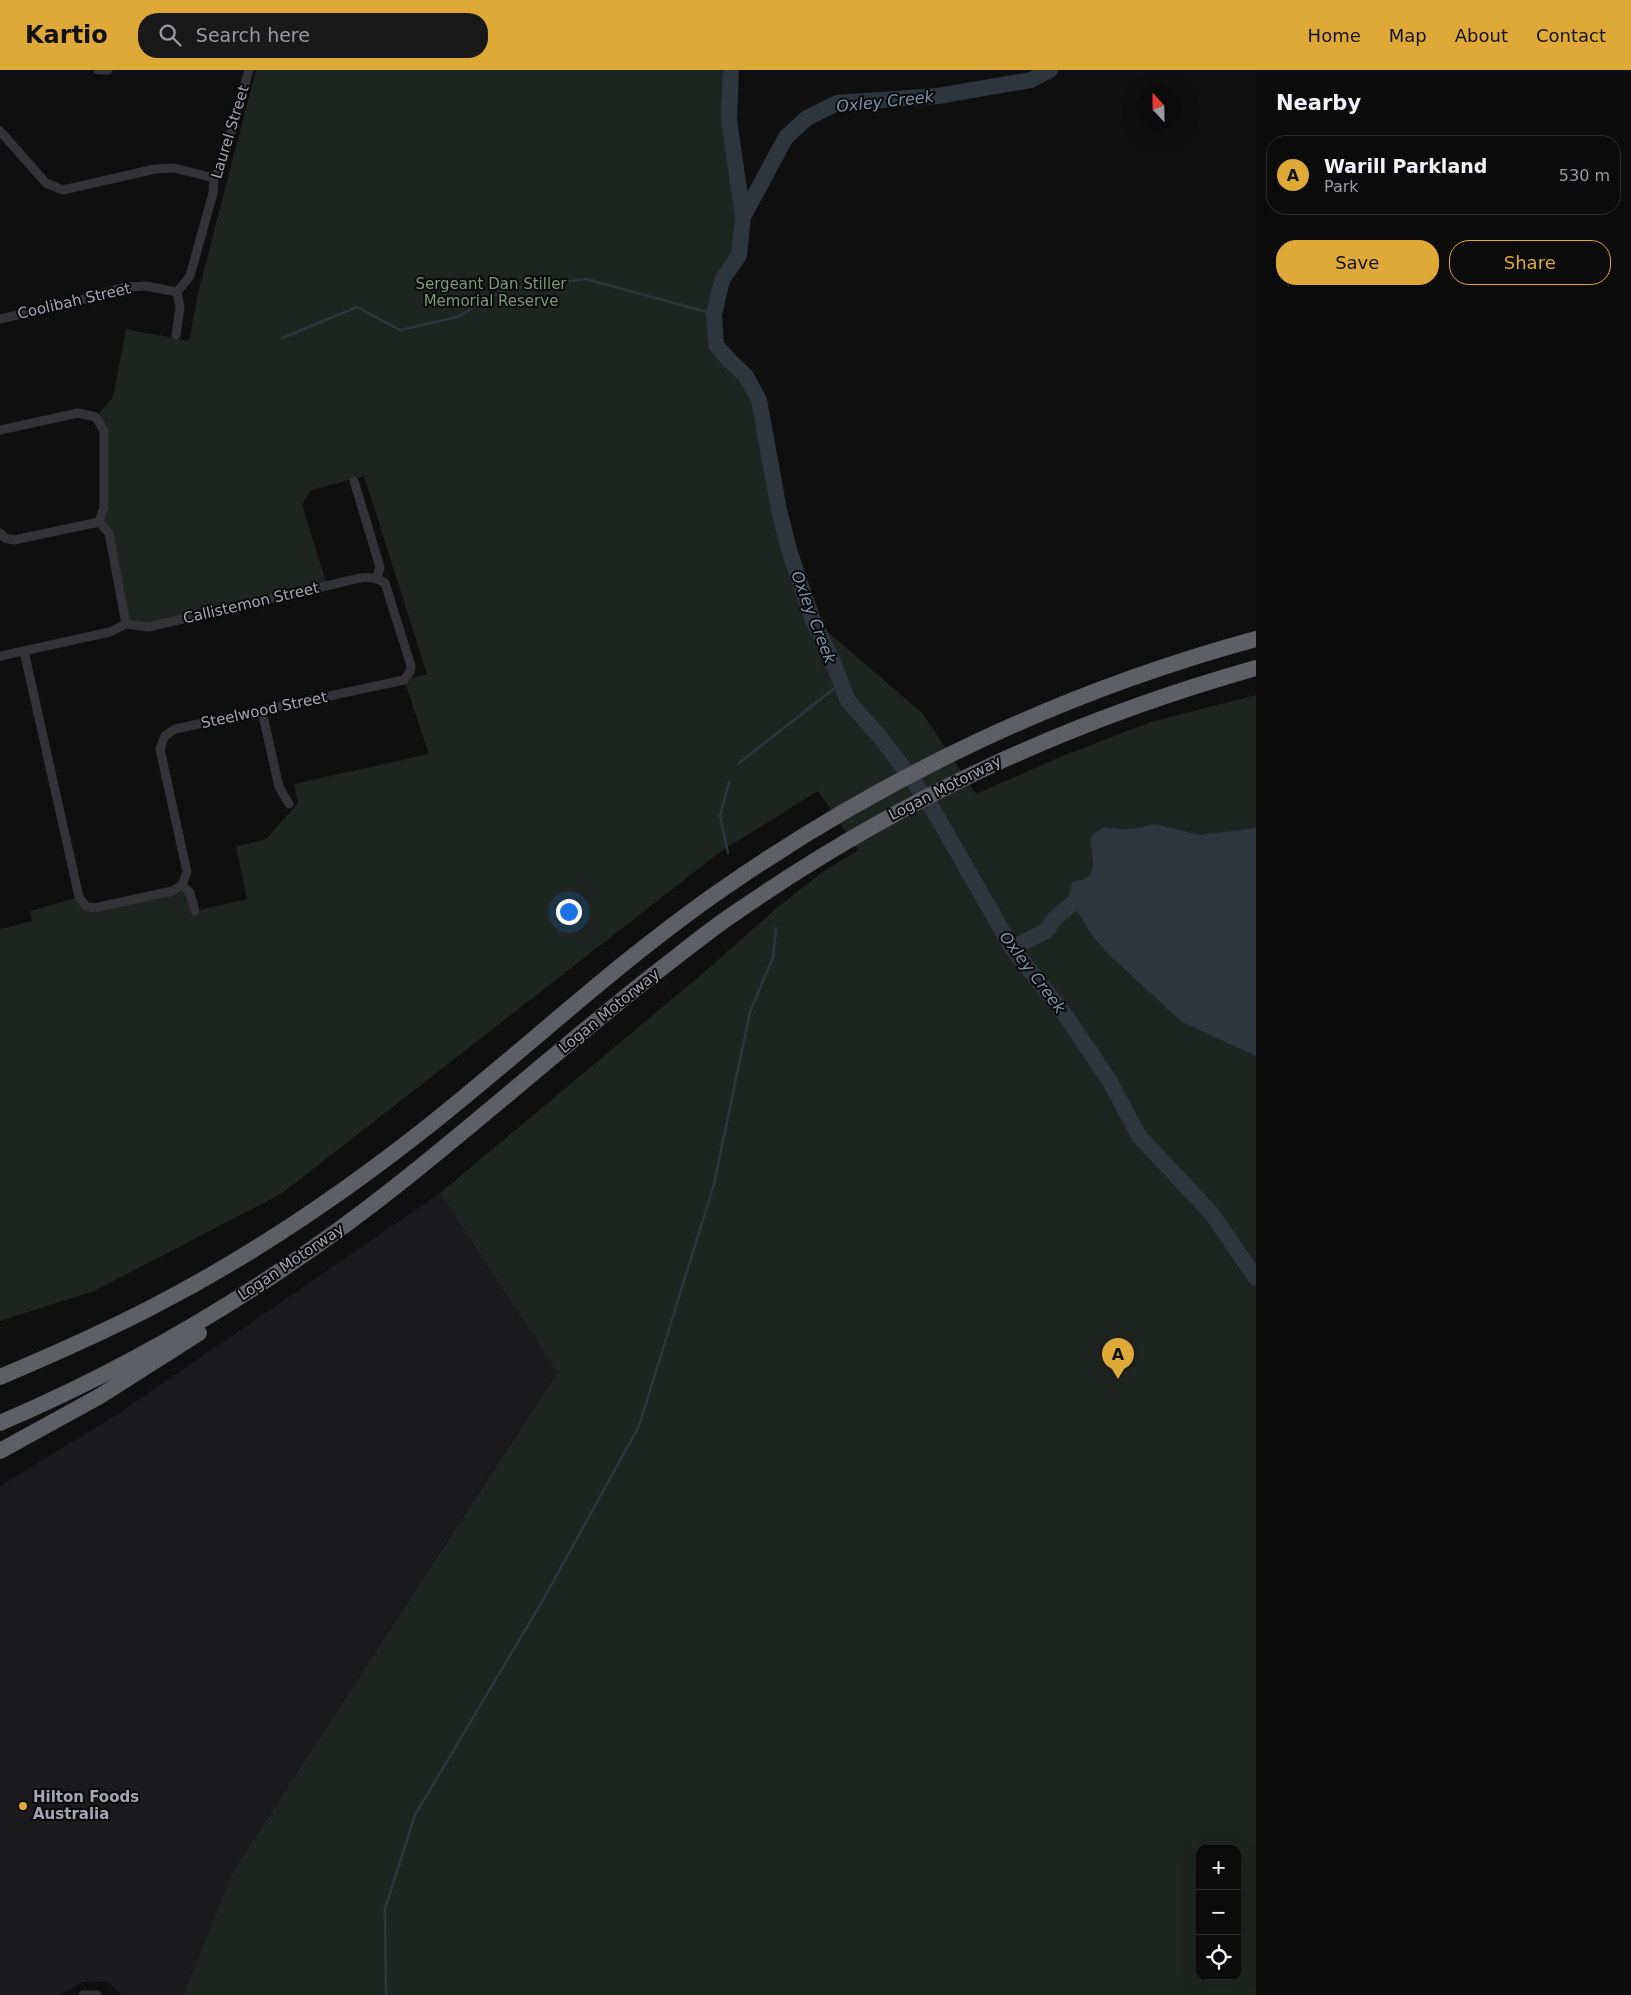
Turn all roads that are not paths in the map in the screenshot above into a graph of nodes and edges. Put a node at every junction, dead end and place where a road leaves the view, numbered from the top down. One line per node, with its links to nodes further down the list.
1 (98, 70): 2 (street)
2 (108, 70)
3 (249, 70): 5 (street, Laurel Street)
4 (0, 131): 5 (street)
5 (214, 178): 6 (street, Laurel Street)
6 (177, 292): 7 (street, Coolibah Street); 8 (street)
7 (0, 319)
8 (176, 335)
9 (0, 430): 11 (street)
10 (354, 481): 13 (street)
11 (99, 522): 12 (street); 14 (street)
12 (2, 539)
13 (377, 578): 14 (street, Callistemon Street); 19 (street, Steelwood Street)
14 (126, 624): 16 (street)
15 (1256, 639): 24 (highway, Logan Motorway)
16 (24, 651): 17 (street); 21 (street)
17 (0, 656)
18 (1256, 668): 23 (highway, Logan Motorway)
19 (262, 711): 20 (street); 21 (street, Steelwood Street)
20 (289, 804)
21 (182, 884): 22 (street)
22 (195, 911)
23 (231, 1303): 27 (highway, Logan Motorway); 28 (highway)
24 (71, 1347): 25 (highway); 26 (highway, Logan Motorway)
25 (0, 1368)
26 (0, 1377)
27 (0, 1423)
28 (0, 1451)
29 (83, 1995): 30 (street)
30 (97, 1995)

